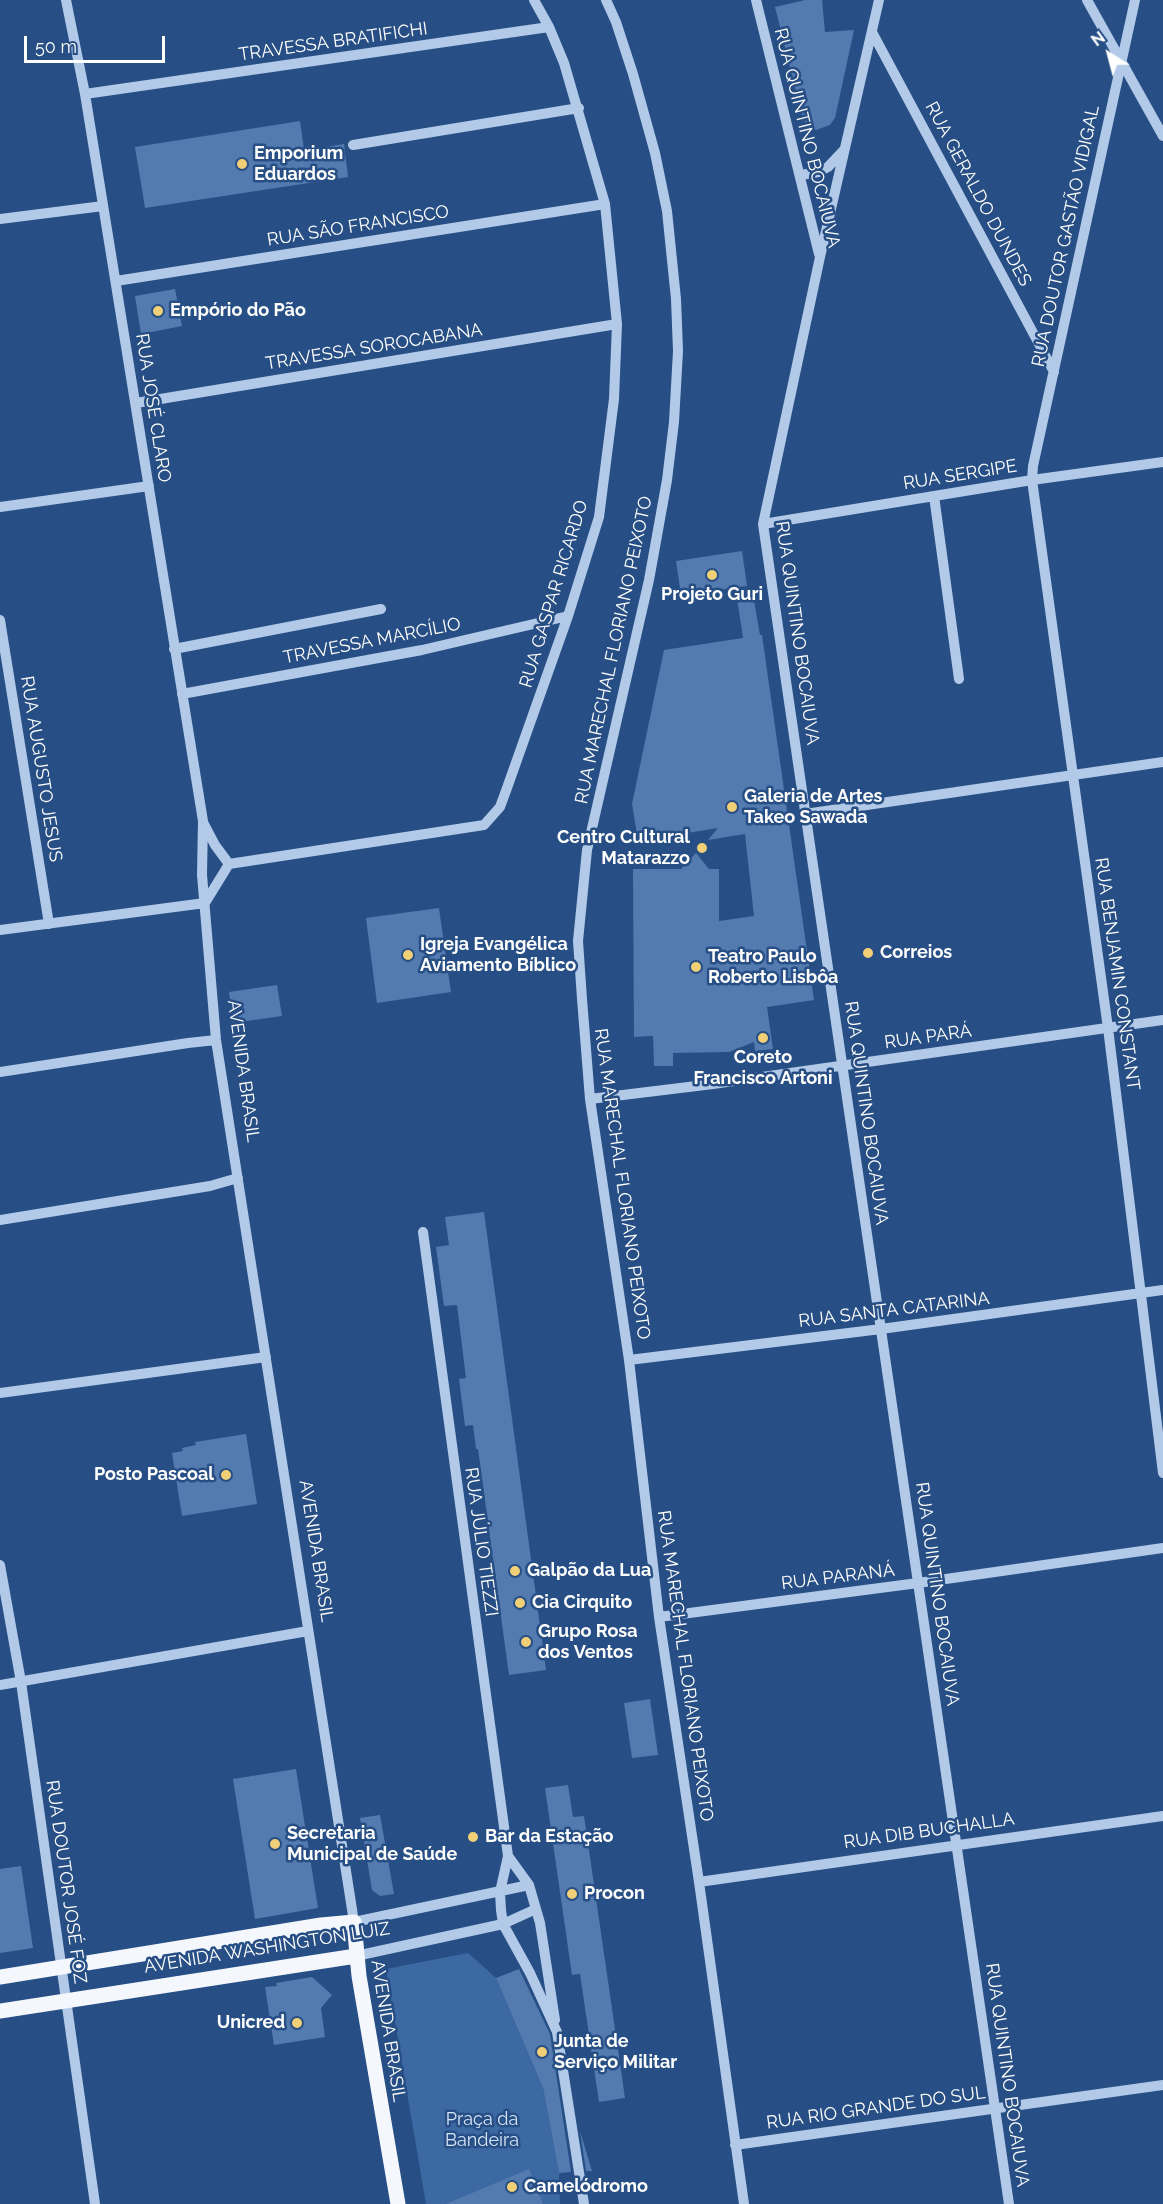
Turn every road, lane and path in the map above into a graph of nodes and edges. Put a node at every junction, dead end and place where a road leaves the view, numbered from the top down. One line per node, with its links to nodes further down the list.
1 (66, 0): 11 (street, RUA JOSÉ CLARO)
2 (534, 0): 8 (street, RUA GASPAR RICARDO)
3 (606, 0): 50 (street, RUA MARECHAL FLORIANO PEIXOTO)
4 (756, 0): 16 (street, RUA QUINTINO BOCAIUVA)
5 (879, 0): 9 (street)
6 (1086, 0): 10 (street)
7 (1135, 0): 10 (street, RUA DOUTOR GASTÃO VIDIGAL)
8 (549, 27): 11 (street, TRAVESSA BRATIFICHI); 12 (street, RUA GASPAR RICARDO)
9 (872, 32): 15 (street); 23 (street, RUA GERALDO DUNDES)
10 (1121, 61): 13 (street); 23 (street, RUA DOUTOR GASTÃO VIDIGAL)
11 (85, 94): 18 (street, RUA JOSÉ CLARO)
12 (579, 108): 14 (street); 17 (street, RUA GASPAR RICARDO)
13 (1163, 136)
14 (353, 145)
15 (844, 149): 16 (street); 20 (street)
16 (801, 175): 20 (street, RUA QUINTINO BOCAIUVA)
17 (605, 204): 21 (street, RUA SÃO FRANCISCO); 22 (street, RUA GASPAR RICARDO)
18 (103, 207): 19 (street); 21 (street, RUA JOSÉ CLARO)
19 (0, 219)
20 (820, 257): 30 (street, RUA QUINTINO BOCAIUVA)
21 (116, 281): 24 (street, RUA JOSÉ CLARO)
22 (617, 324): 24 (street, TRAVESSA SOROCABANA); 32 (street, RUA GASPAR RICARDO)
23 (1054, 372): 26 (street, RUA DOUTOR GASTÃO VIDIGAL)
24 (136, 403): 27 (street, RUA JOSÉ CLARO)
25 (1163, 462): 26 (street, RUA SERGIPE)
26 (1032, 480): 28 (street, RUA SERGIPE); 38 (street, RUA BENJAMIN CONSTANT)
27 (149, 486): 29 (street); 34 (street, RUA JOSÉ CLARO)
28 (934, 496): 30 (street, RUA SERGIPE); 35 (street)
29 (0, 507)
30 (763, 524): 39 (street, RUA QUINTINO BOCAIUVA)
31 (381, 609): 34 (street)
32 (568, 616): 36 (street, TRAVESSA MARCÍLIO); 41 (street, RUA GASPAR RICARDO)
33 (0, 620): 43 (street, RUA AUGUSTO JESUS)
34 (174, 649): 36 (street, RUA JOSÉ CLARO)
35 (959, 679)
36 (182, 694): 40 (street, RUA JOSÉ CLARO)
37 (1163, 762): 38 (street)
38 (1072, 775): 39 (street); 46 (street, RUA BENJAMIN CONSTANT)
39 (805, 814): 48 (street, RUA QUINTINO BOCAIUVA)
40 (203, 821): 41 (street, RUA JOSÉ CLARO); 42 (street, RUA JOSÉ CLARO)
41 (229, 864): 42 (street)
42 (205, 903): 43 (street); 47 (street, AVENIDA BRASIL)
43 (49, 924): 44 (street)
44 (0, 930)
45 (1163, 1020): 46 (street, RUA PARÁ)
46 (1108, 1028): 48 (street, RUA PARÁ); 55 (street, RUA BENJAMIN CONSTANT)
47 (216, 1040): 49 (street); 51 (street, AVENIDA BRASIL)
48 (842, 1065): 50 (street, RUA PARÁ); 56 (street, RUA QUINTINO BOCAIUVA)
49 (0, 1072)
50 (590, 1099): 58 (street, RUA MARECHAL FLORIANO PEIXOTO)
51 (238, 1178): 52 (street); 57 (street, AVENIDA BRASIL)
52 (0, 1220)
53 (423, 1232): 70 (street, RUA JÚLIO TIEZZI)
54 (1163, 1290): 55 (street, RUA SANTA CATARINA)
55 (1142, 1293): 56 (street, RUA SANTA CATARINA); 60 (street, RUA BENJAMIN CONSTANT)
56 (881, 1329): 58 (street, RUA SANTA CATARINA); 63 (street, RUA QUINTINO BOCAIUVA)
57 (266, 1357): 59 (street); 65 (street, AVENIDA BRASIL)
58 (629, 1360): 64 (street, RUA MARECHAL FLORIANO PEIXOTO)
59 (0, 1394)
60 (1163, 1473)
61 (1163, 1548): 63 (street, RUA PARANÁ)
62 (0, 1565): 66 (street, RUA DOUTOR JOSÉ FOZ)
63 (918, 1583): 64 (street, RUA PARANÁ); 69 (street, RUA QUINTINO BOCAIUVA)
64 (659, 1617): 71 (street, RUA MARECHAL FLORIANO PEIXOTO)
65 (308, 1631): 66 (street); 75 (street, AVENIDA BRASIL)
66 (21, 1682): 67 (street); 78 (street, RUA DOUTOR JOSÉ FOZ)
67 (0, 1685)
68 (1163, 1816): 69 (street, RUA DIB BUCHALLA)
69 (957, 1843): 71 (street, RUA DIB BUCHALLA); 84 (street, RUA QUINTINO BOCAIUVA)
70 (507, 1856): 72 (street, RUA JÚLIO TIEZZI); 73 (street, RUA JÚLIO TIEZZI)
71 (699, 1881): 85 (street, RUA MARECHAL FLORIANO PEIXOTO)
72 (529, 1885): 73 (street, AVENIDA WASHINGTON LUIZ); 74 (street, RUA JÚLIO TIEZZI)
73 (500, 1892): 75 (street, AVENIDA WASHINGTON LUIZ); 76 (street, RUA JÚLIO TIEZZI)
74 (536, 1909): 76 (street, AVENIDA WASHINGTON LUIZ); 82 (street, RUA JÚLIO TIEZZI)
75 (354, 1922): 77 (main road, AVENIDA BRASIL); 78 (main road, AVENIDA WASHINGTON LUIZ)
76 (503, 1924): 77 (street, AVENIDA WASHINGTON LUIZ); 82 (street)
77 (356, 1956): 80 (main road, AVENIDA WASHINGTON LUIZ); 87 (main road, AVENIDA BRASIL)
78 (60, 1967): 79 (main road, AVENIDA WASHINGTON LUIZ); 80 (street, RUA DOUTOR JOSÉ FOZ)
79 (0, 1977)
80 (66, 2000): 81 (main road, AVENIDA WASHINGTON LUIZ); 86 (street, RUA DOUTOR JOSÉ FOZ)
81 (0, 2011)
82 (557, 2032): 88 (street, RUA JÚLIO TIEZZI)
83 (1163, 2085): 84 (street, RUA RIO GRANDE DO SUL)
84 (995, 2108): 85 (street, RUA RIO GRANDE DO SUL); 90 (street, RUA QUINTINO BOCAIUVA)
85 (735, 2145): 89 (street, RUA MARECHAL FLORIANO PEIXOTO)
86 (95, 2204)
87 (398, 2204)
88 (584, 2204)
89 (744, 2204)
90 (1009, 2204)

